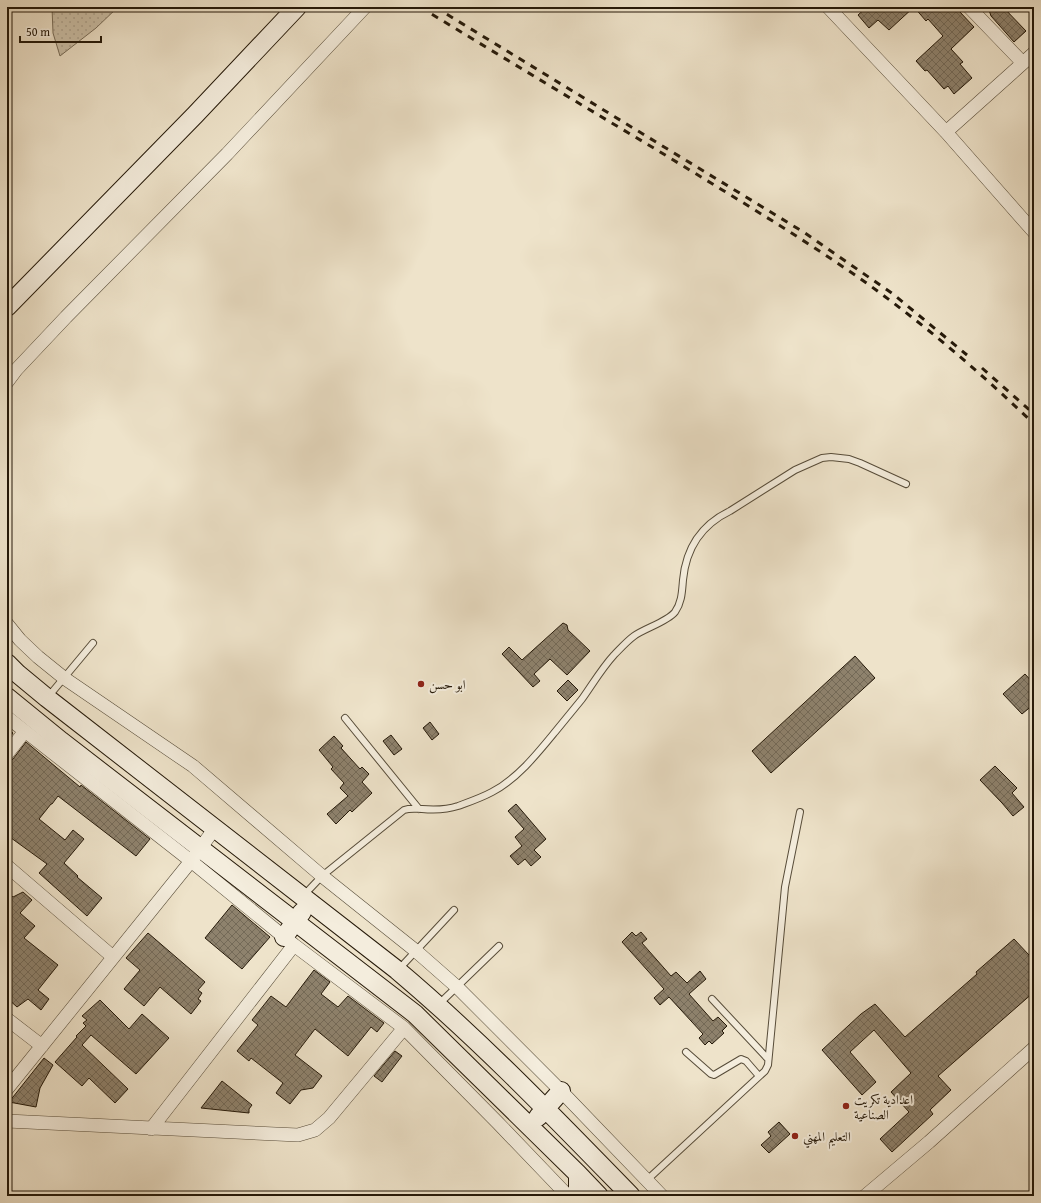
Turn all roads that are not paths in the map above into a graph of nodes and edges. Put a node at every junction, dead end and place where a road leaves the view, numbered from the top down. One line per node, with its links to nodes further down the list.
1 (297, 7): 9 (main road)
2 (365, 7): 10 (street)
3 (828, 7): 7 (street)
4 (969, 7): 6 (street)
5 (1034, 53): 6 (street)
6 (1023, 63): 7 (street)
7 (946, 132): 8 (street)
8 (1034, 232)
9 (7, 307)
10 (7, 382)
11 (906, 484): 24 (lane)
12 (7, 624): 15 (street)
13 (93, 644): 15 (lane)
14 (7, 663): 17 (main road)
15 (64, 678): 17 (lane); 29 (street)
16 (7, 697): 22 (main road)
17 (47, 698): 20 (main road)
18 (7, 717): 21 (street)
19 (345, 718): 24 (lane)
20 (77, 720): 22 (main road); 26 (main road)
21 (25, 731): 22 (street); 23 (street)
22 (57, 747): 27 (main road)
23 (7, 754)
24 (419, 809): 29 (lane)
25 (800, 812): 46 (lane)
26 (215, 828): 27 (street); 30 (main road)
27 (196, 855): 32 (main road); 33 (street); 36 (street)
28 (7, 866): 36 (street)
29 (322, 876): 30 (lane); 35 (street)
30 (306, 899): 32 (main road); 37 (main road)
31 (454, 910): 35 (lane)
32 (295, 922): 33 (main road); 52 (main road)
33 (289, 941): 42 (street); 53 (street)
34 (499, 946): 38 (lane)
35 (416, 951): 37 (lane); 38 (street)
36 (113, 957): 43 (street)
37 (398, 970): 40 (main road)
38 (457, 987): 40 (lane); 49 (street)
39 (712, 999): 46 (lane)
40 (438, 1005): 50 (main road)
41 (7, 1019): 43 (street)
42 (404, 1028): 53 (street); 56 (street)
43 (42, 1046): 48 (street)
44 (1034, 1048): 61 (street)
45 (686, 1052): 47 (lane)
46 (768, 1060): 47 (lane)
47 (759, 1076): 55 (lane)
48 (7, 1089)
49 (561, 1091): 50 (main road); 55 (street)
50 (546, 1109): 52 (main road); 59 (main road)
51 (7, 1121): 53 (street)
52 (530, 1126): 54 (main road)
53 (151, 1129)
54 (578, 1174): 57 (main road); 58 (main road)
55 (647, 1180): 60 (street)
56 (568, 1196)
57 (578, 1196)
58 (599, 1196)
59 (630, 1196)
60 (662, 1196)
61 (865, 1196)

